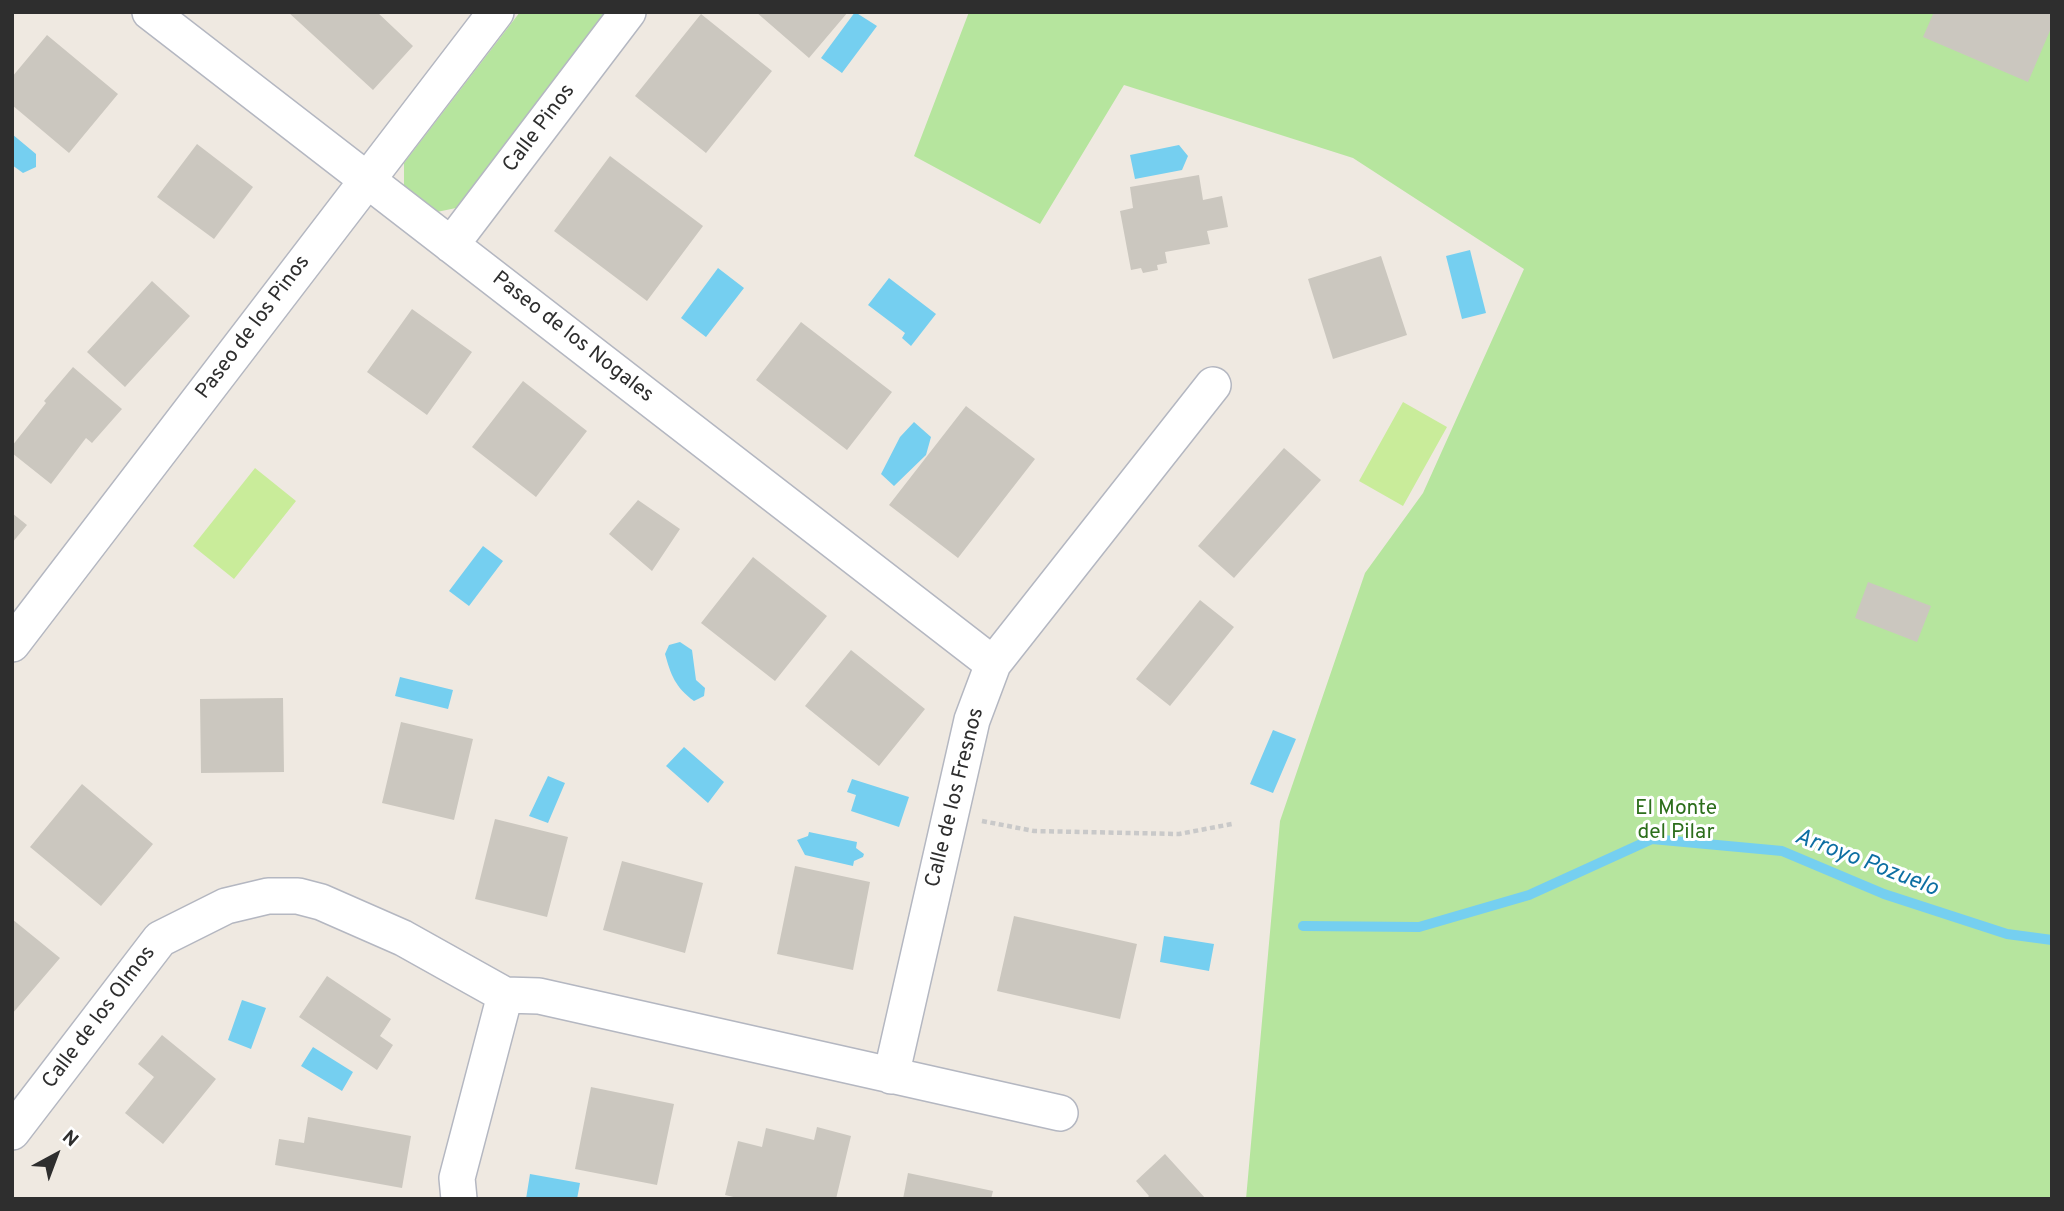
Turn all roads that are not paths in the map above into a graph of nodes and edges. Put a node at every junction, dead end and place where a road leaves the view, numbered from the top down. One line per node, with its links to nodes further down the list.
1 (150, 12): 4 (street, Paseo de los Nogales)
2 (496, 12): 4 (street, Paseo de los Pinos)
3 (628, 12): 5 (street, Calle Pinos)
4 (367, 180): 5 (street, Paseo de los Nogales); 7 (street, Paseo de los Pinos)
5 (452, 245): 8 (street, Paseo de los Nogales)
6 (1213, 385): 8 (street, Calle de los Fresnos)
7 (12, 644)
8 (993, 664): 10 (street, Calle de los Fresnos)
9 (522, 996): 10 (street); 12 (street, Calle de los Olmos); 13 (street)
10 (891, 1076): 11 (street)
11 (1060, 1113)
12 (12, 1132)
13 (459, 1199)

